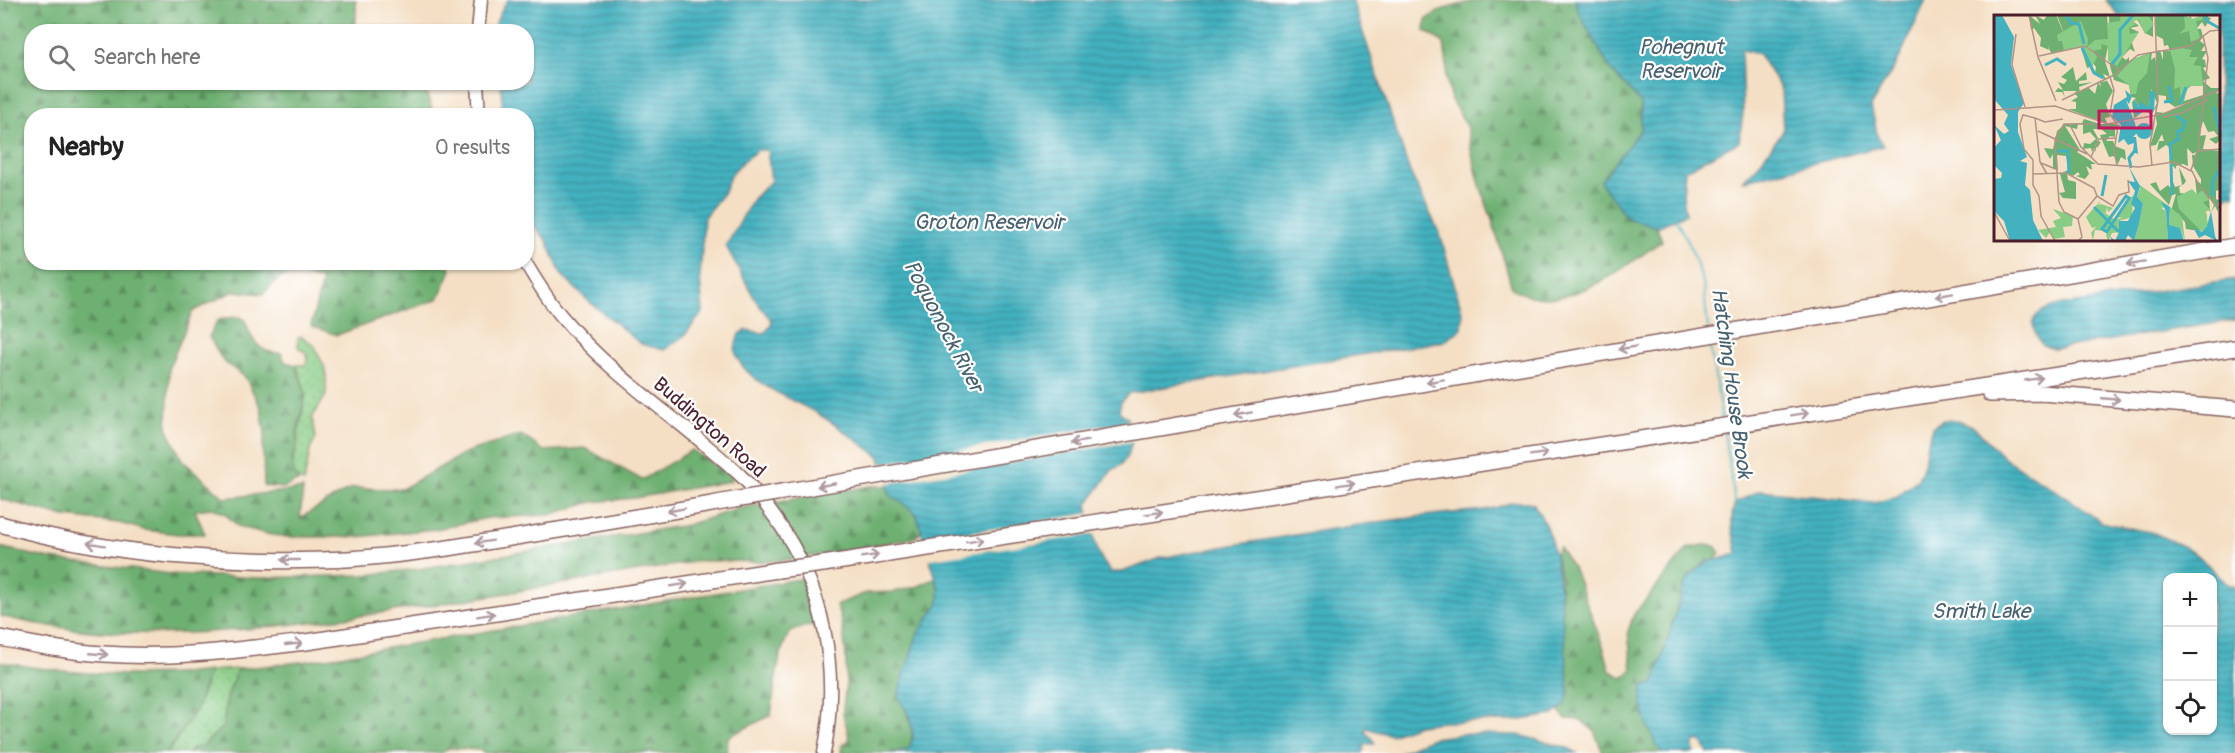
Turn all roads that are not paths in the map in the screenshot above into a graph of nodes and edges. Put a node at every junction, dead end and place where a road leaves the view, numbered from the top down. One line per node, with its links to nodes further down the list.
1 (481, 0): 2 (street)
2 (479, 24)
3 (477, 90): 4 (street)
4 (479, 108)
5 (2235, 246): 10 (highway, one-way to 10, bridge)
6 (530, 270): 12 (street, Buddington Road)
7 (2235, 348): 8 (highway, one-way to 7)
8 (1906, 398): 9 (highway, one-way to 9); 11 (highway, one-way to 8, bridge)
9 (2235, 409)
10 (0, 524)
11 (0, 640)
12 (824, 753)

